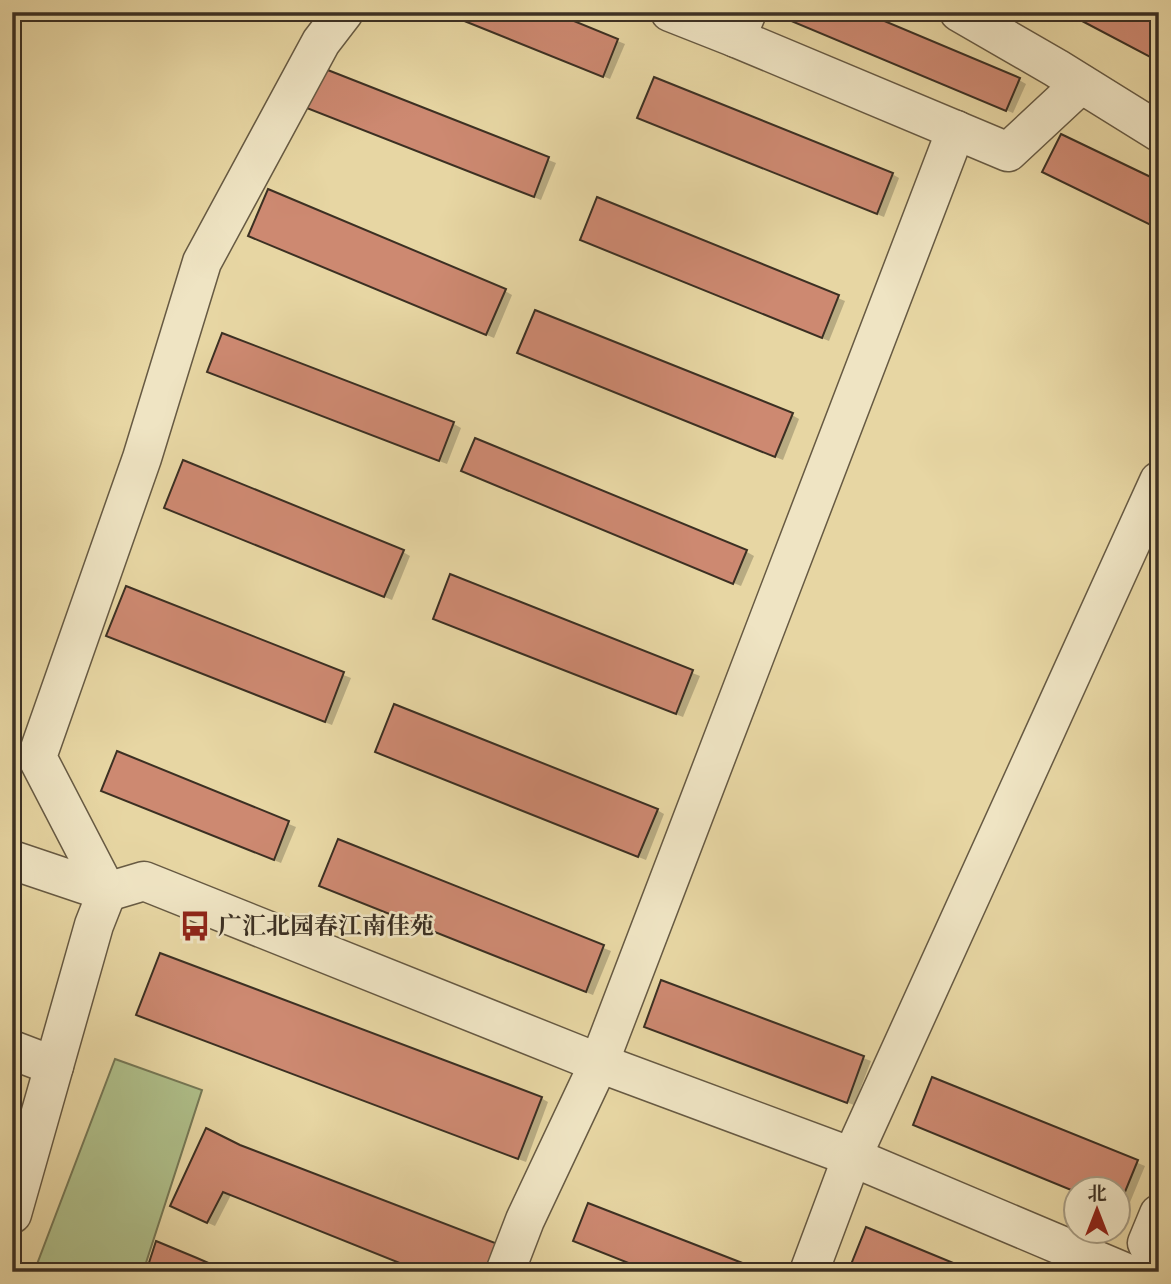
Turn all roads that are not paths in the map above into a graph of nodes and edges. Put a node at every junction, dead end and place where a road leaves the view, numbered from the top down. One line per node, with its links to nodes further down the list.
1 (344, 12): 10 (street)
2 (670, 12): 4 (street)
3 (959, 12): 5 (street)
4 (742, 25): 6 (street)
5 (1081, 84): 6 (street); 7 (street)
6 (956, 130): 12 (street)
7 (1159, 132)
8 (1159, 481): 14 (street)
9 (12, 860): 10 (street)
10 (107, 892): 12 (street); 13 (street)
11 (12, 1050): 13 (street)
12 (599, 1063): 14 (street); 18 (street)
13 (54, 1066): 15 (street)
14 (852, 1157): 19 (street); 20 (street)
15 (12, 1214)
16 (1159, 1214): 17 (street)
17 (1159, 1266)
18 (505, 1272)
19 (808, 1272)
20 (1124, 1272)

